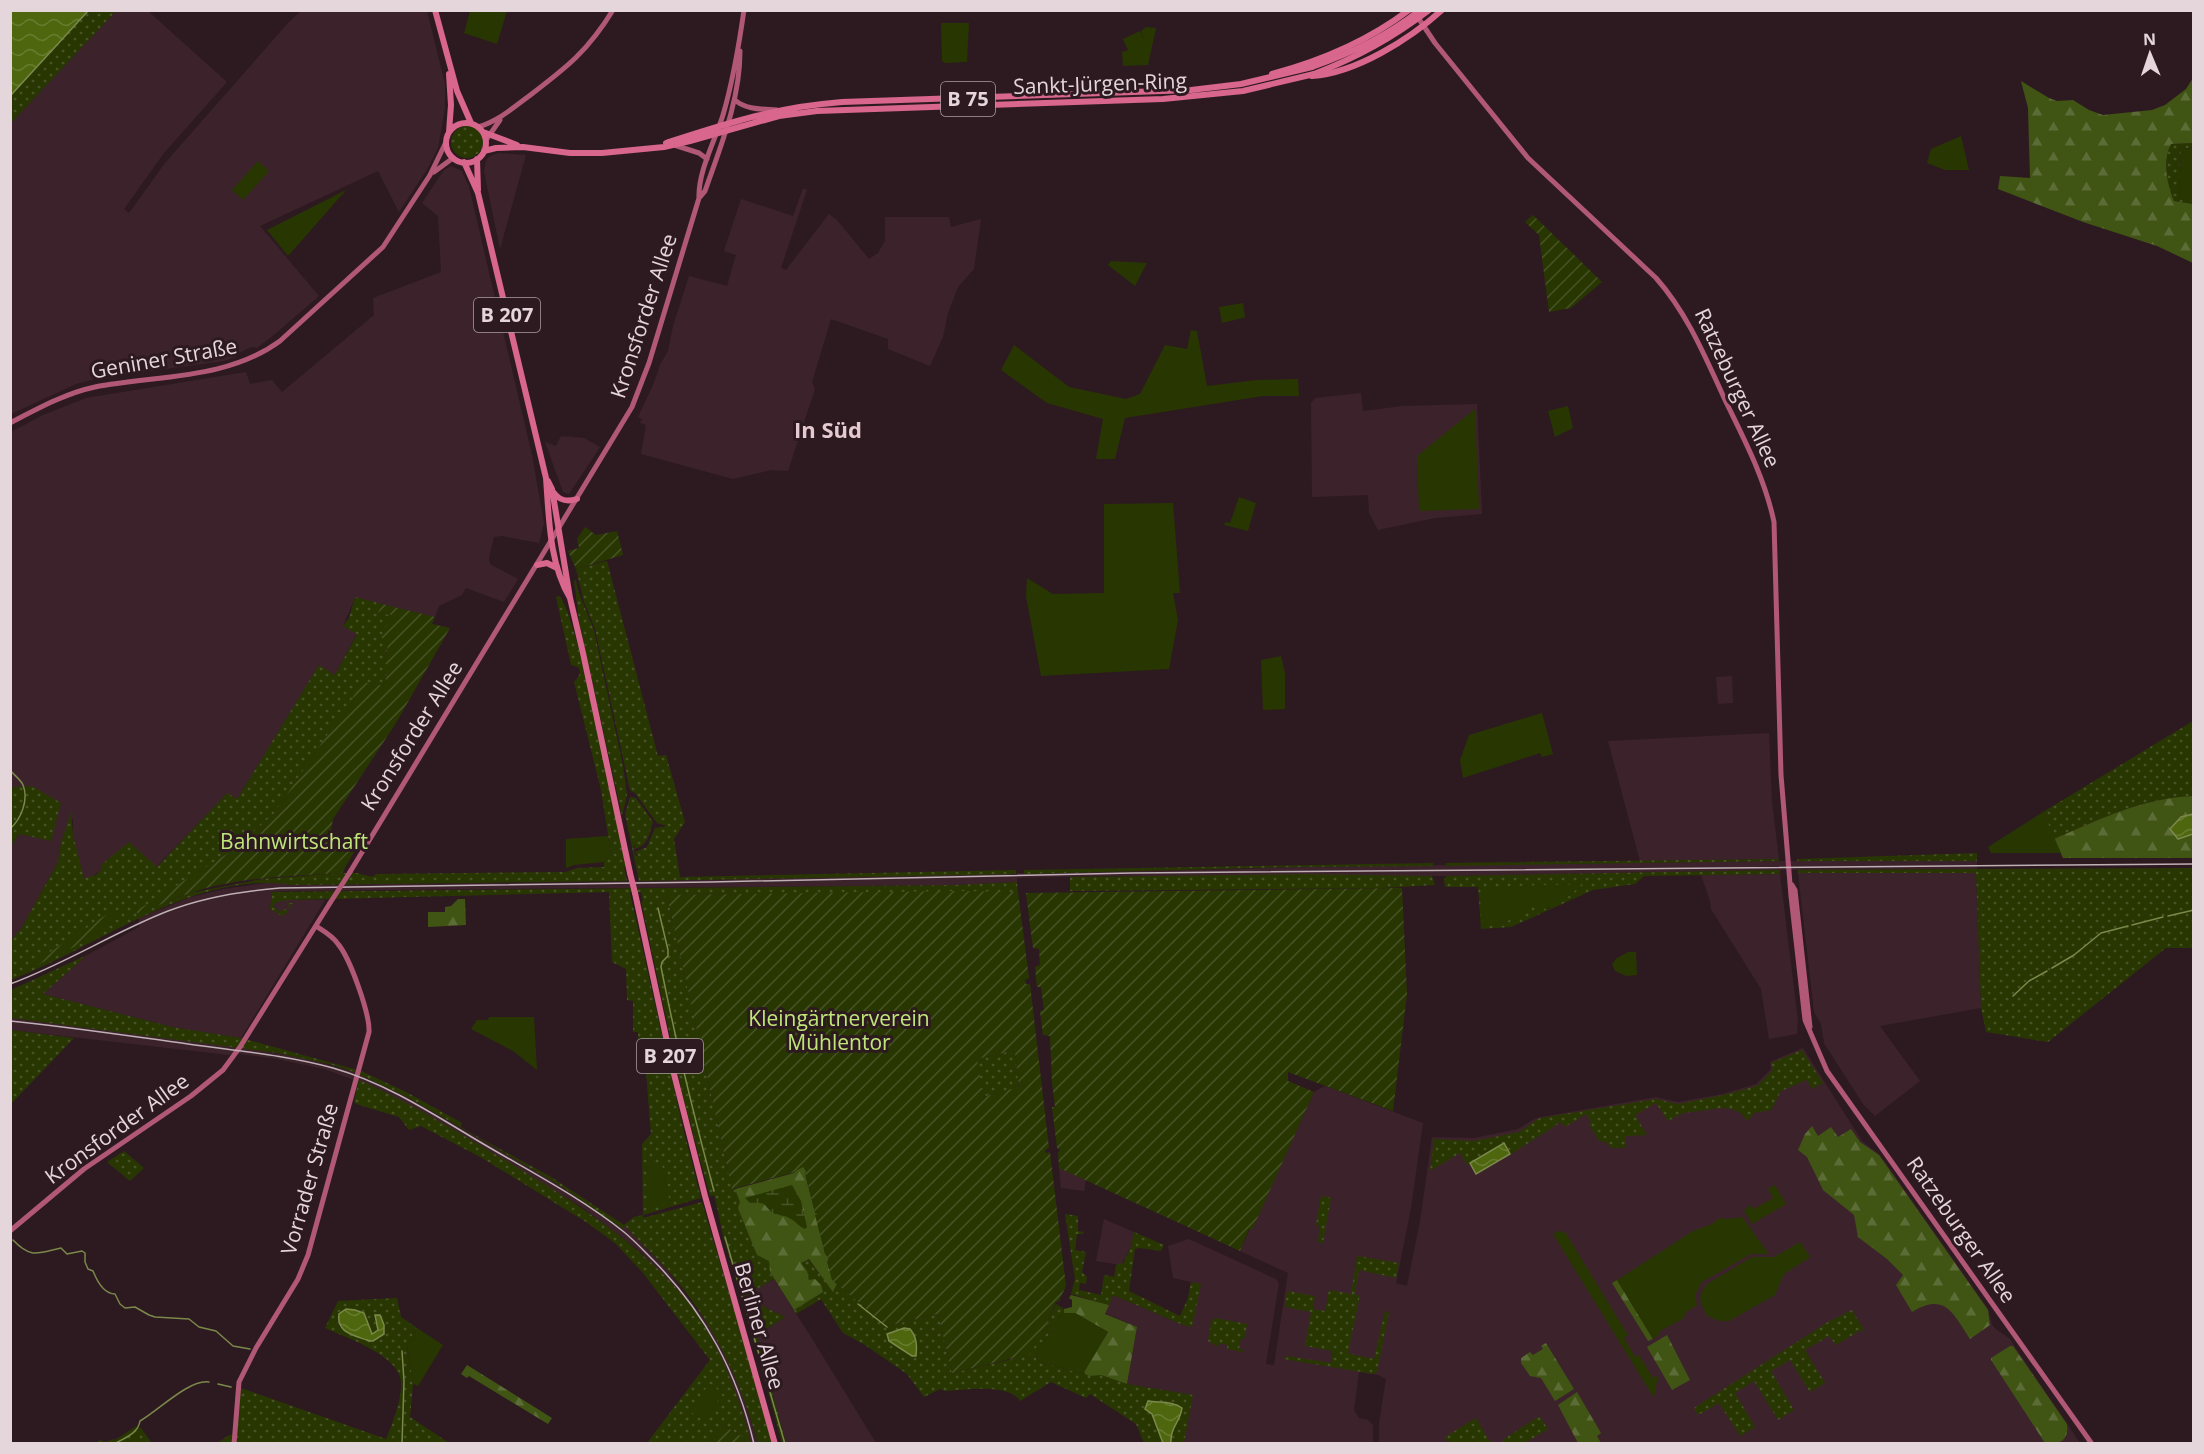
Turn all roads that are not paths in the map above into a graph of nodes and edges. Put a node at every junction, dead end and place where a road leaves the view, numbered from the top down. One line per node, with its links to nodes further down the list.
1 (435, 10): 10 (main road)
2 (614, 10): 17 (main road)
3 (744, 10): 9 (main road, Kronsforder Allee)
4 (1411, 10): 8 (main road, Ratzeburger Allee); 14 (main road)
5 (1420, 10): 11 (main road, Sankt-Jürgen-Ring / B 75, bridge)
6 (1429, 10): 11 (main road, Sankt-Jürgen-Ring / B 75, bridge)
7 (1442, 10): 8 (main road)
8 (1423, 26): 13 (main road); 50 (main road, Ratzeburger Allee)
9 (740, 37): 15 (main road, Kronsforder Allee); 20 (main road, Kronsforder Allee)
10 (444, 43): 19 (main road); 22 (main road)
11 (1313, 71): 12 (main road, Sankt-Jürgen-Ring / B 75); 13 (main road, Sankt-Jürgen-Ring / B 75)
12 (1287, 75): 13 (main road); 14 (main road, Sankt-Jürgen-Ring / B 75)
13 (1302, 78): 21 (main road, Sankt-Jürgen-Ring / B 75)
14 (1265, 80): 16 (main road, Sankt-Jürgen-Ring / B 75)
15 (735, 100): 16 (main road); 18 (main road, Kronsforder Allee)
16 (777, 110): 18 (main road, Sankt-Jürgen-Ring / B 75)
17 (503, 116): 24 (main road); 24 (main road)
18 (729, 122): 20 (main road, Sankt-Jürgen-Ring / B 75); 21 (main road, Kronsforder Allee)
19 (471, 123): 22 (main road); 24 (main road)
20 (720, 125): 23 (main road, Kronsforder Allee); 28 (main road, Sankt-Jürgen-Ring / B 75)
21 (726, 130): 23 (main road, Sankt-Jürgen-Ring / B 75); 36 (main road, Kronsforder Allee)
22 (449, 133): 25 (main road)
23 (717, 133): 26 (main road, Sankt-Jürgen-Ring / B 75); 32 (main road, Kronsforder Allee)
24 (484, 134): 27 (main road, Sankt-Jürgen-Ring / B 75); 29 (main road)
25 (446, 142): 30 (main road); 34 (main road, Geniner Straße)
26 (674, 145): 28 (main road, Sankt-Jürgen-Ring / B 75); 32 (main road)
27 (523, 147): 28 (main road, Sankt-Jürgen-Ring / B 75); 29 (main road, Sankt-Jürgen-Ring / B 75)
28 (648, 148)
29 (484, 151): 31 (main road)
30 (453, 158): 33 (main road); 34 (main road, Geniner Straße)
31 (477, 159): 33 (main road); 35 (main road, B 207)
32 (707, 159): 36 (main road, Kronsforder Allee)
33 (464, 162): 35 (main road, B 207)
34 (430, 175): 37 (main road, Geniner Straße)
35 (478, 193): 38 (main road, B 207)
36 (699, 198): 40 (main road, Kronsforder Allee)
37 (10, 423)
38 (546, 478): 39 (main road, B 207); 42 (main road, B 207)
39 (552, 489): 40 (main road); 41 (main road, B 207)
40 (577, 499): 41 (main road, Kronsforder Allee)
41 (559, 529): 42 (main road, Kronsforder Allee); 45 (main road, B 207)
42 (552, 539): 43 (main road, Kronsforder Allee); 44 (main road, B 207)
43 (537, 565): 44 (main road); 46 (main road, Kronsforder Allee, bridge)
44 (557, 568): 45 (main road, B 207)
45 (570, 598): 49 (main road, Berliner Allee / B 207, bridge)
46 (316, 926): 47 (main road, Kronsforder Allee); 48 (main road, Vorrader Straße)
47 (10, 1231)
48 (234, 1443)
49 (775, 1443)
50 (2092, 1443)

